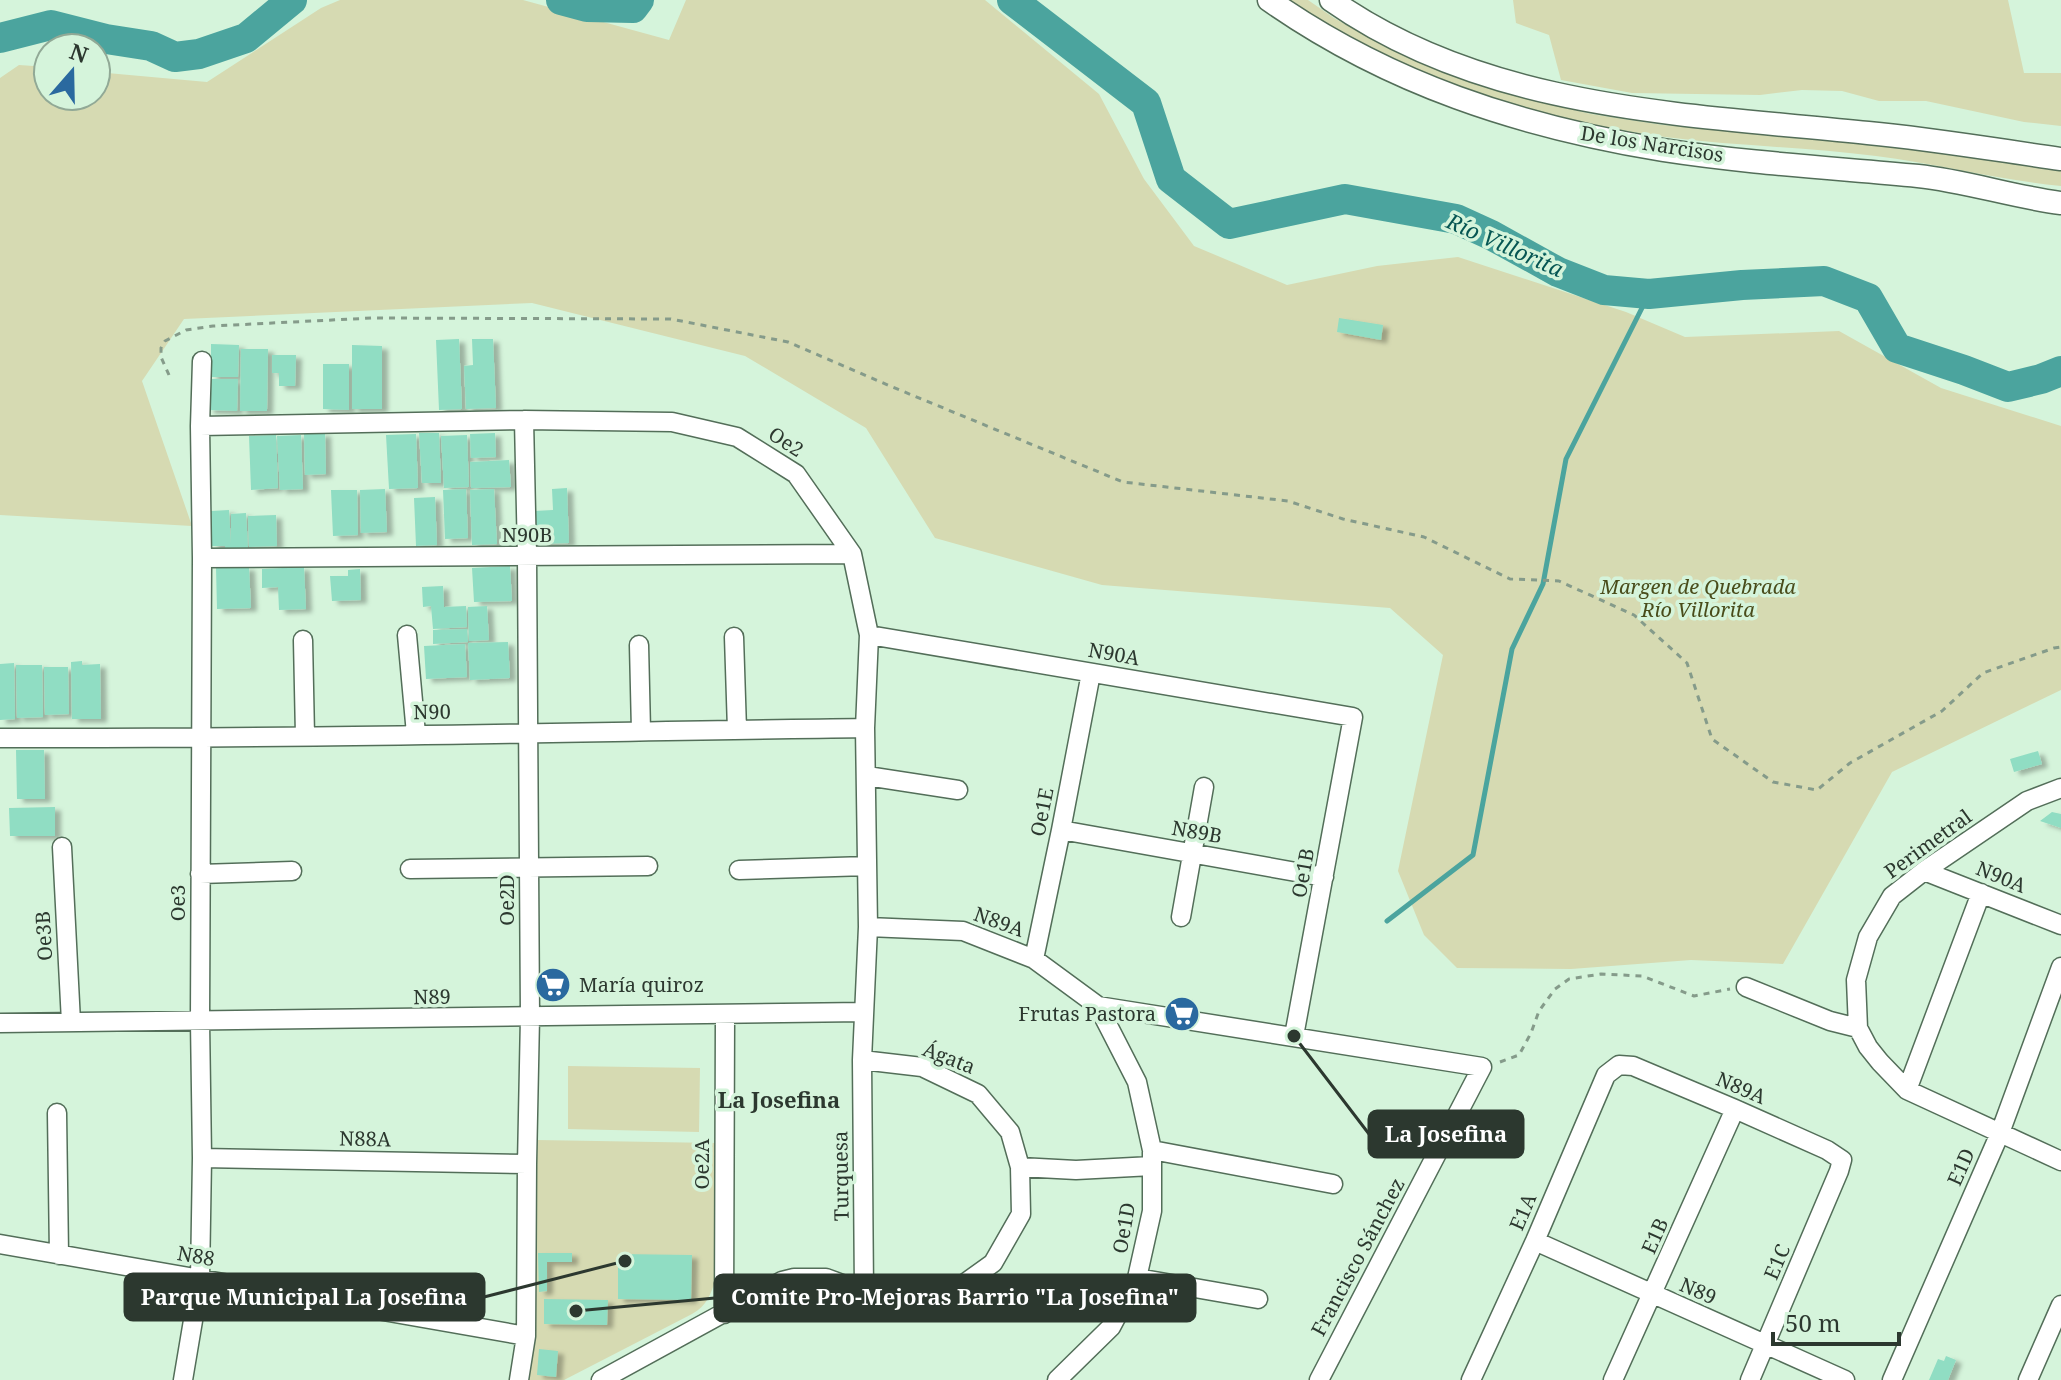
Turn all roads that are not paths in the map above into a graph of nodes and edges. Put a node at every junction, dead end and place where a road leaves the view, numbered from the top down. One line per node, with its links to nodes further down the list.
1 (1269, 0): 4 (main road, De los Narcisos)
2 (1331, 0): 3 (main road, De los Narcisos)
3 (2061, 159)
4 (2061, 203)
5 (202, 361): 7 (street, Oe3)
6 (524, 420): 7 (street, Oe2); 8 (street, Oe2); 9 (street, Oe2D)
7 (200, 426): 10 (street, Oe3)
8 (852, 554): 9 (street, N90B); 12 (street, Oe2)
9 (527, 557): 10 (street, N90B); 21 (street, Oe2D)
10 (202, 558): 25 (street, Oe3)
11 (407, 635): 22 (street)
12 (869, 635): 16 (street, N90A); 18 (street, Oe2)
13 (734, 637): 19 (street)
14 (303, 640): 23 (street)
15 (639, 645): 20 (street)
16 (1091, 673): 17 (street, N90A); 30 (street, Oe1E)
17 (1353, 717): 41 (street, Oe1B)
18 (865, 728): 19 (street, N90); 26 (street, Oe2)
19 (737, 730): 20 (street, N90)
20 (641, 731): 21 (street, N90)
21 (528, 732): 22 (street, N90); 35 (street, Oe2D)
22 (416, 734): 23 (street, N90)
23 (305, 736): 25 (street, N90)
24 (0, 738): 25 (street, N90)
25 (200, 739): 40 (street, Oe3)
26 (867, 776): 29 (street); 34 (street, Oe2)
27 (1204, 787): 32 (street)
28 (2061, 788): 39 (street, Perimetral)
29 (958, 790)
30 (1061, 830): 32 (street, N89B); 46 (street, Oe1E)
31 (62, 847): 54 (street, Oe3B)
32 (1193, 854): 41 (street, N89B); 43 (street)
33 (648, 866): 35 (street)
34 (867, 866): 37 (street); 45 (street, Oe2)
35 (529, 867): 36 (street); 52 (street, Oe2D)
36 (410, 869)
37 (739, 870)
38 (292, 871): 40 (street)
39 (1924, 871): 42 (street, N90A); 56 (street, Perimetral)
40 (200, 874): 53 (street, Oe3)
41 (1324, 877): 57 (street, Oe1B)
42 (1981, 893): 44 (street, N90A); 60 (street)
43 (1181, 917)
44 (2061, 925)
45 (868, 927): 46 (street, N89A); 50 (street, Oe2)
46 (1034, 959): 49 (street, N89A)
47 (2061, 967): 63 (street, E1D)
48 (1746, 987): 56 (street)
49 (1098, 1006): 57 (street, N89A); 65 (street, N89A)
50 (864, 1012): 51 (street, N89); 58 (street, Turquesa)
51 (725, 1015): 52 (street, N89); 80 (street, Oe2A)
52 (530, 1017): 53 (street, N89); 68 (street, Oe2D)
53 (200, 1021): 54 (street, N89); 64 (street, Oe3)
54 (71, 1022): 55 (street, N89)
55 (0, 1023)
56 (1858, 1028): 60 (street)
57 (1294, 1036): 87 (street, Francisco Sánchez)
58 (862, 1060): 69 (street, Ágata); 76 (street, Turquesa)
59 (1619, 1065): 61 (street, N89A); 71 (street, E1A)
60 (1907, 1090): 63 (street)
61 (1735, 1109): 66 (street, N89A); 77 (street, E1B)
62 (57, 1113): 73 (street)
63 (2000, 1133): 67 (street); 92 (street, E1D)
64 (202, 1158): 68 (street, N88A); 75 (street, Oe3)
65 (1152, 1158): 69 (street); 70 (street); 74 (street, Oe1D)
66 (1842, 1160): 82 (street, E1C)
67 (2061, 1161)
68 (527, 1164): 81 (street, Oe2D)
69 (1020, 1167): 76 (street, Ágata)
70 (1333, 1184)
71 (1535, 1241): 77 (street, N89); 88 (street, E1A)
72 (0, 1244): 73 (street, N88)
73 (59, 1255): 75 (street, N88)
74 (1137, 1278): 78 (street); 86 (street, Oe1D)
75 (200, 1279): 81 (street, N88); 83 (street, Oe3)
76 (864, 1292): 80 (street)
77 (1652, 1295): 82 (street, N89); 89 (street, E1B)
78 (1258, 1299)
79 (2061, 1305): 93 (street)
80 (724, 1314): 85 (street)
81 (531, 1341): 84 (street, Oe2D)
82 (1766, 1344): 90 (street, E1C); 91 (street, N89)
83 (183, 1380)
84 (519, 1380)
85 (601, 1380)
86 (1057, 1380)
87 (1319, 1380)
88 (1471, 1380)
89 (1613, 1380)
90 (1750, 1380)
91 (1845, 1380)
92 (1892, 1380)
93 (2028, 1380)

